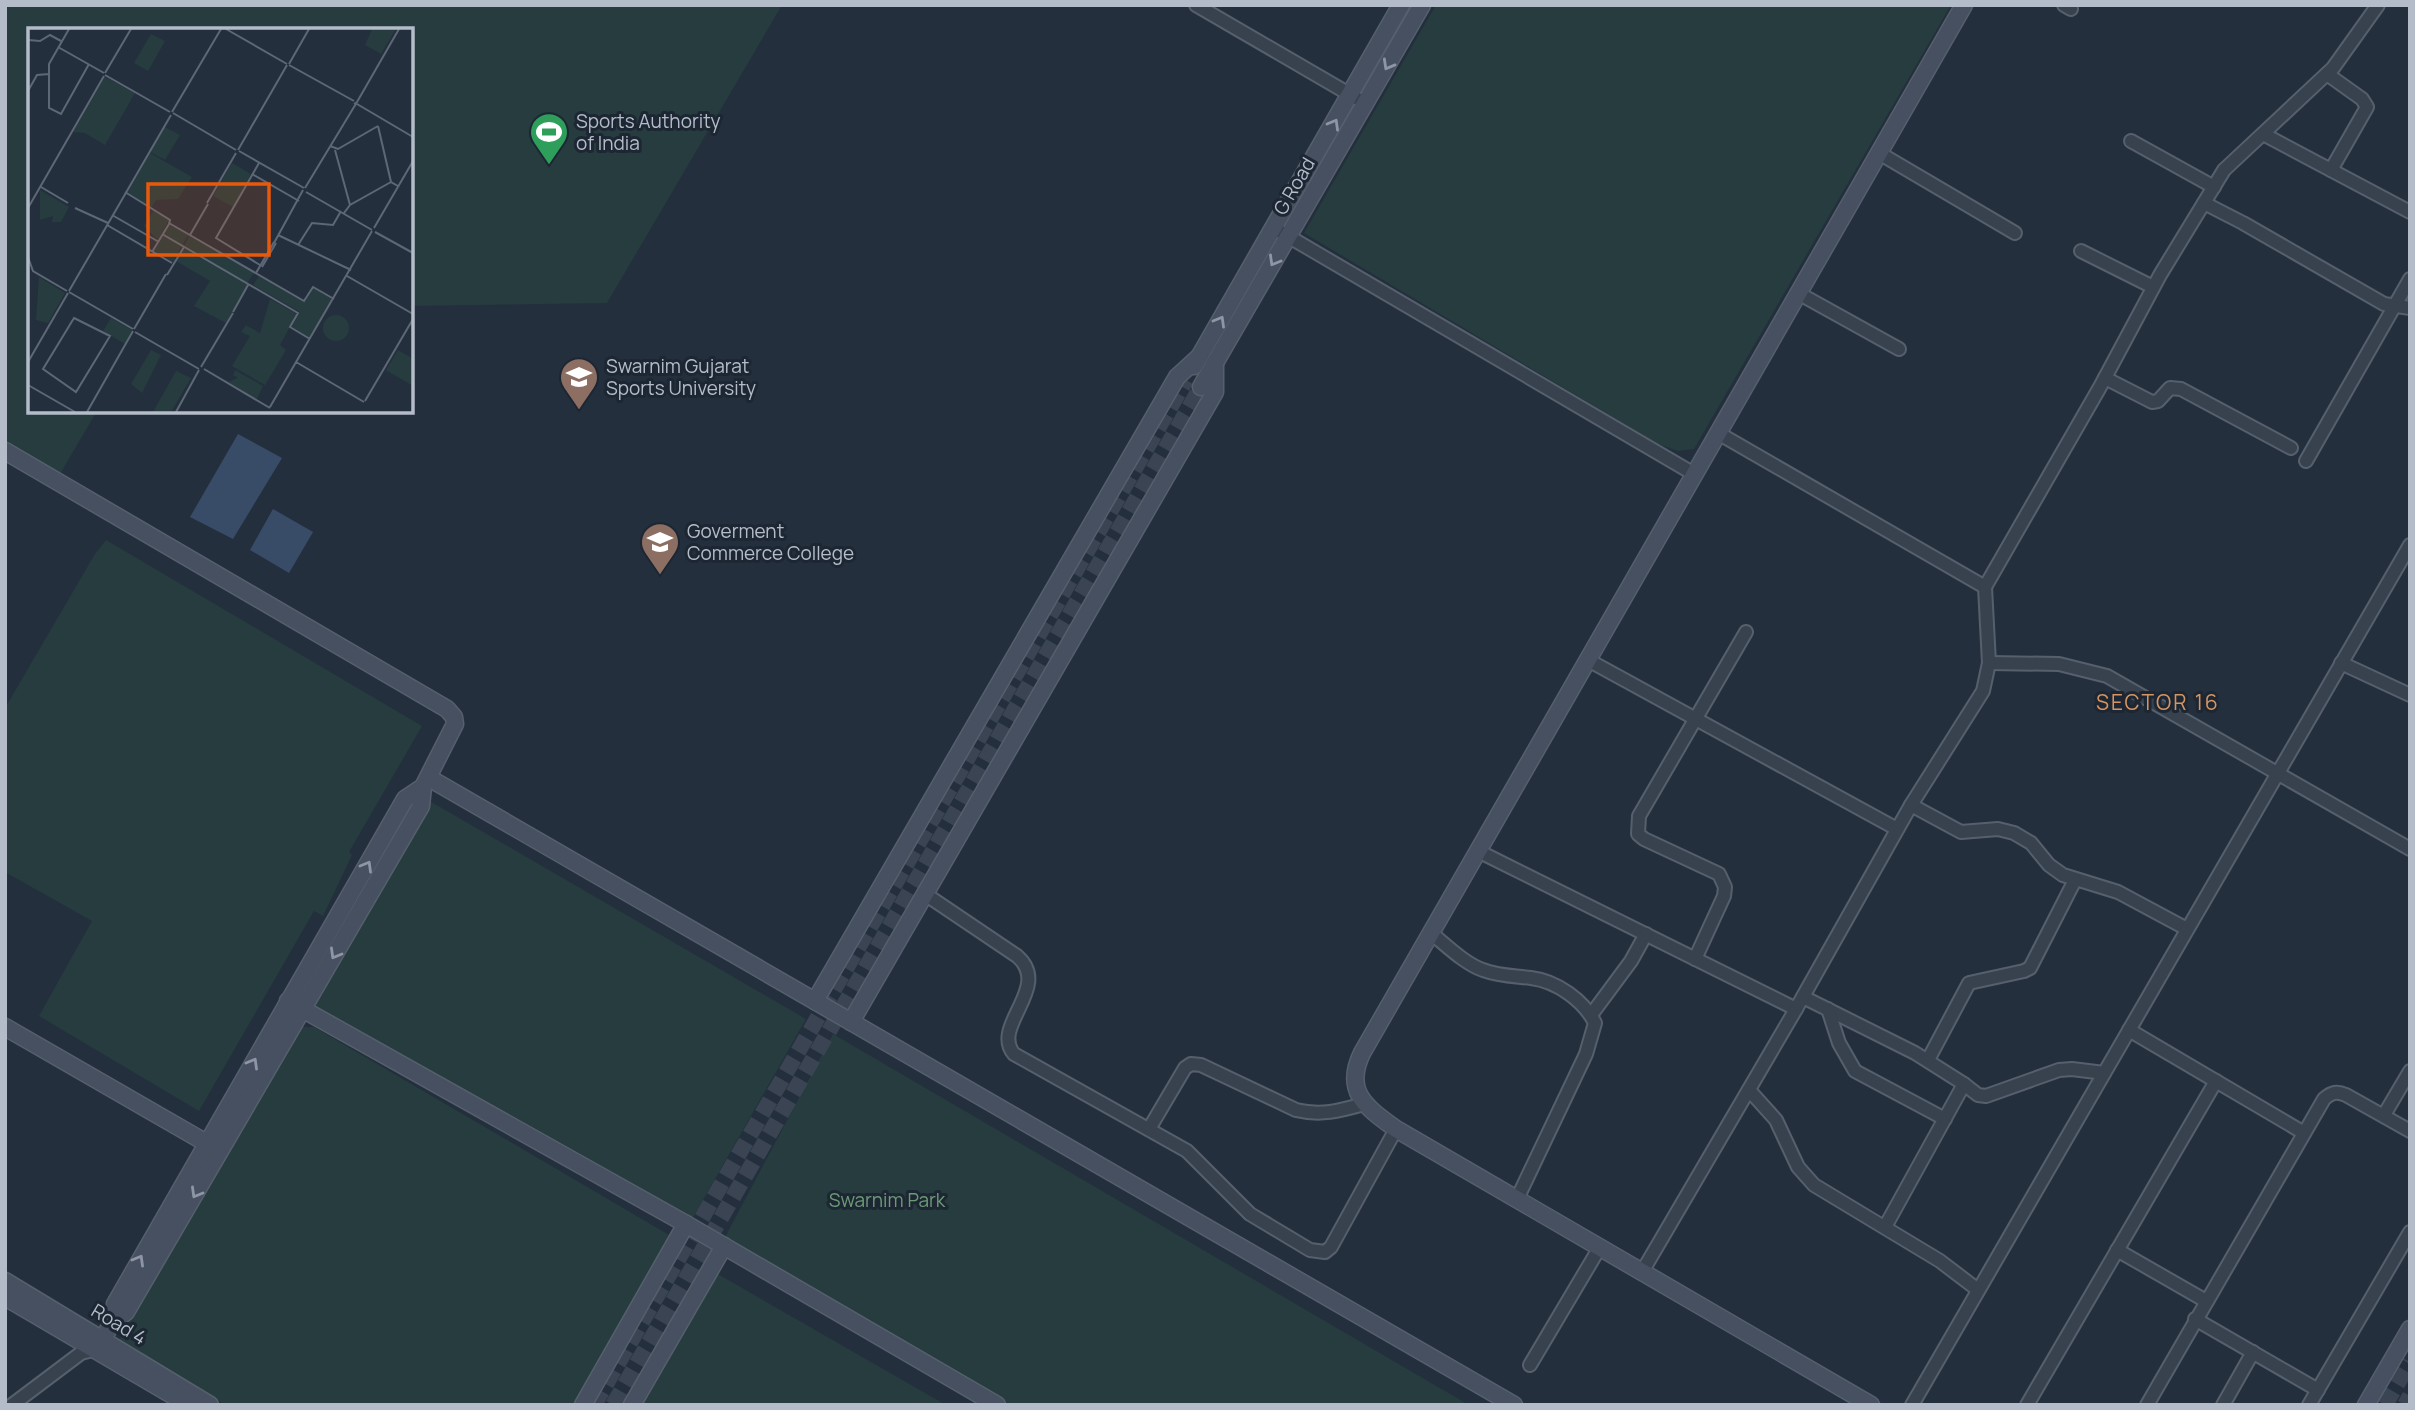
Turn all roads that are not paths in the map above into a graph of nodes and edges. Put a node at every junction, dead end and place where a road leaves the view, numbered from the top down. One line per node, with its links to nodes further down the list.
1 (1196, 5): 6 (street)
2 (1401, 5): 8 (street, G Road)
3 (1422, 5): 9 (street, G Road, one-way to 9)
4 (1964, 5): 12 (street)
5 (2378, 5): 7 (street)
6 (1214, 9): 8 (street)
7 (2327, 74): 10 (street); 13 (street)
8 (1351, 95): 9 (street); 17 (street, G Road, one-way to 8)
9 (1366, 103): 17 (street, G Road)
10 (2263, 134): 13 (street); 14 (street)
11 (2131, 141): 14 (street)
12 (1879, 153): 18 (street); 22 (street)
13 (2330, 170): 16 (street)
14 (2214, 187): 15 (street)
15 (2204, 203): 21 (street); 23 (street)
16 (2410, 212)
17 (1281, 233): 26 (street, G Road); 33 (street)
18 (2015, 233)
19 (2081, 251): 21 (street)
20 (2410, 279): 23 (street)
21 (2153, 286): 27 (street)
22 (1798, 293): 25 (street); 29 (street)
23 (2394, 306): 24 (street); 32 (street)
24 (2410, 308)
25 (1899, 349)
26 (1207, 360): 28 (street, G Road); 49 (street); 55 (street)
27 (2105, 378): 30 (street); 35 (street)
28 (1194, 383)
29 (1718, 433): 33 (street); 35 (street)
30 (2291, 448)
31 (5, 452): 43 (street)
32 (2306, 461)
33 (1695, 474): 37 (street)
34 (2410, 545): 39 (street)
35 (1985, 587): 38 (street)
36 (1746, 632): 41 (street)
37 (1588, 660): 41 (street); 47 (street)
38 (1989, 663): 42 (street); 44 (street)
39 (2341, 663): 40 (street); 42 (street)
40 (2410, 695)
41 (1696, 718): 45 (street); 53 (street)
42 (2277, 772): 46 (street); 50 (street)
43 (426, 783): 55 (street); 56 (street)
44 (1911, 805): 45 (street); 48 (street)
45 (1897, 829): 54 (street)
46 (2410, 849)
47 (1478, 851): 51 (street); 52 (street)
48 (2075, 880): 50 (street); 63 (street)
49 (925, 894): 60 (street); 72 (street)
50 (2187, 929): 62 (street)
51 (1431, 933): 59 (street); 69 (street)
52 (1646, 934): 53 (street); 59 (street)
53 (1695, 959): 57 (street)
54 (1803, 997): 57 (street); 58 (street)
55 (815, 1001): 60 (street)
56 (296, 1005): 76 (street); 78 (street)
57 (1796, 1009): 68 (street)
58 (1828, 1009): 63 (street); 71 (street)
59 (1591, 1014): 77 (street)
60 (851, 1022): 101 (street)
61 (5, 1027): 76 (street)
62 (2129, 1030): 65 (street); 66 (street)
63 (1928, 1060): 67 (street)
64 (2410, 1071): 70 (street)
65 (2104, 1073): 67 (street); 86 (street)
66 (2216, 1081): 75 (street); 83 (street)
67 (1964, 1084): 71 (street)
68 (1749, 1090): 79 (street); 84 (street)
69 (1364, 1104): 72 (street); 73 (street)
70 (2384, 1115): 74 (street); 75 (street)
71 (1945, 1119): 79 (street)
72 (1149, 1129): 73 (street)
73 (1396, 1129): 77 (street)
74 (2410, 1131)
75 (2304, 1133): 88 (street)
76 (214, 1147): 91 (street)
77 (1517, 1199): 82 (street)
78 (686, 1224): 81 (street); 98 (street)
79 (1885, 1227): 86 (street)
80 (2410, 1232): 94 (street)
81 (724, 1246): 99 (street); 100 (street)
82 (1600, 1247): 84 (street); 93 (street)
83 (2117, 1250): 88 (street); 104 (street)
84 (1642, 1272): 102 (street)
85 (5, 1281): 91 (street, Road 4)
86 (1978, 1290): 103 (street)
87 (5, 1297): 91 (street, Road 4)
88 (2206, 1301): 89 (street)
89 (2195, 1319): 92 (street); 105 (street)
90 (2410, 1329): 108 (street)
91 (99, 1344): 95 (street); 96 (street, Road 4); 97 (street, Road 4)
92 (2253, 1352): 94 (street); 106 (street)
93 (1530, 1365)
94 (2318, 1390): 107 (street)
95 (12, 1405)
96 (189, 1405)
97 (210, 1405)
98 (583, 1405)
99 (632, 1405)
100 (997, 1405)
101 (1514, 1405)
102 (1871, 1405)
103 (1912, 1405)
104 (2027, 1405)
105 (2147, 1405)
106 (2223, 1405)
107 (2309, 1405)
108 (2366, 1405)

